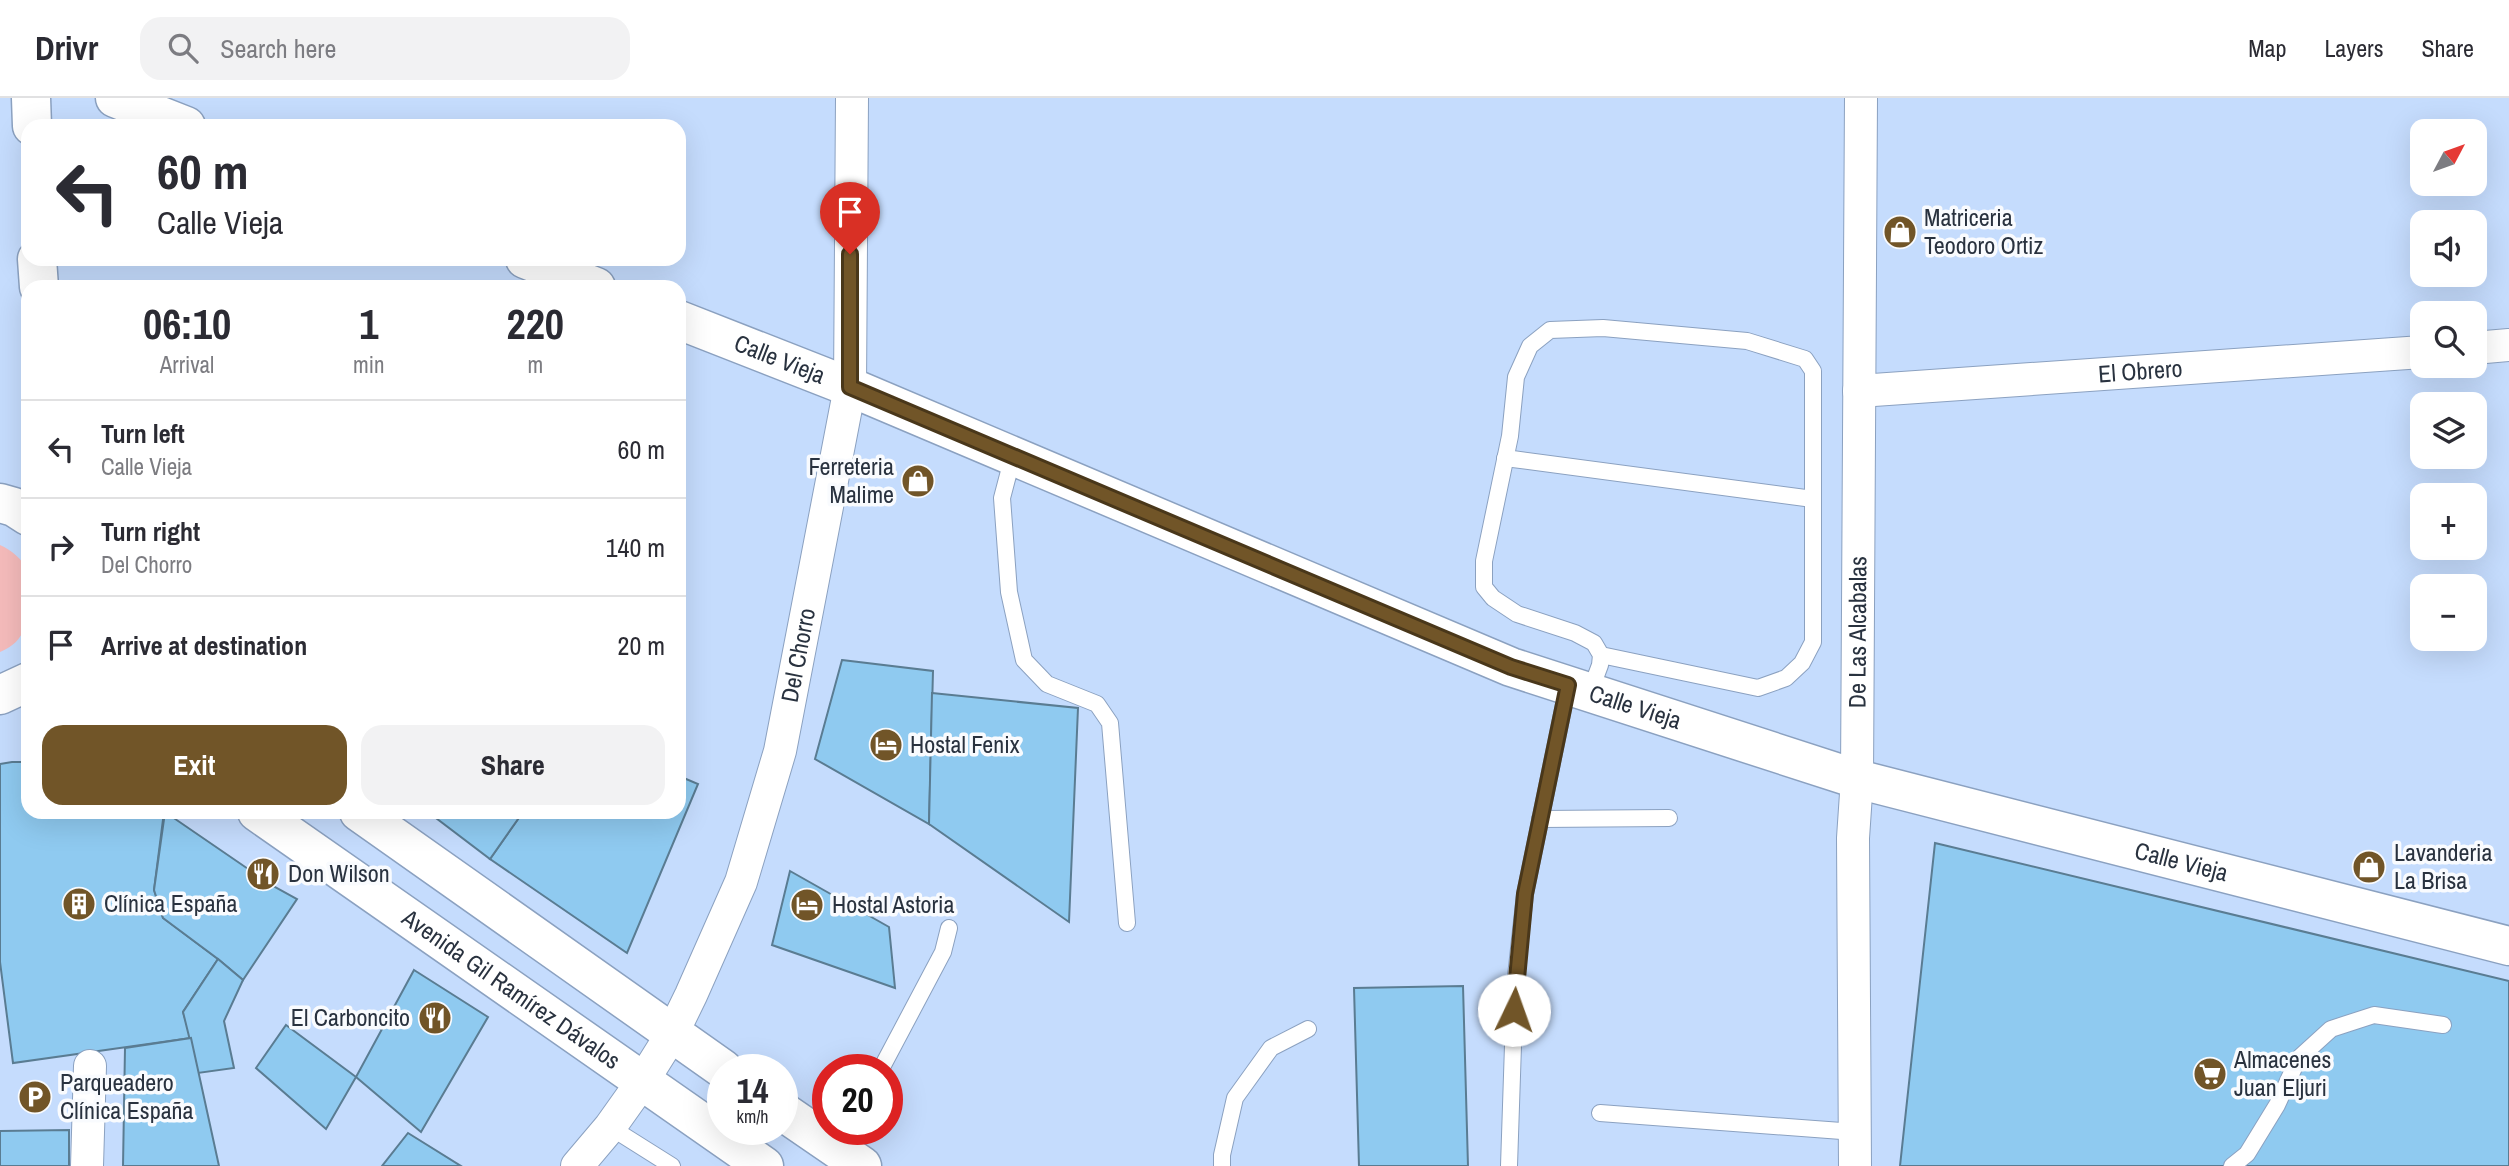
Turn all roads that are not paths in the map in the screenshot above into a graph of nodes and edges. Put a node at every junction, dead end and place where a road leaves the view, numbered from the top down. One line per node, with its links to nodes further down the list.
1 (31, 98): 5 (main road)
2 (115, 98): 6 (main road)
3 (852, 98): 13 (street, Del Chorro)
4 (1860, 98): 14 (street, De Las Alcabalas)
5 (32, 119)
6 (168, 119)
7 (543, 266): 8 (main road)
8 (578, 280)
9 (686, 323): 13 (main road, Calle Vieja)
10 (2509, 345): 11 (street)
11 (2487, 347)
12 (2410, 353): 14 (street, El Obrero)
13 (850, 387): 15 (main road, Calle Vieja); 35 (street, Del Chorro)
14 (1859, 391): 25 (street, De Las Alcabalas)
15 (1013, 456): 22 (main road, Calle Vieja); 30 (lane)
16 (1505, 457): 17 (lane); 17 (lane); 20 (lane)
17 (1813, 499): 20 (lane)
18 (0, 503): 19 (main road)
19 (21, 512)
20 (1601, 655): 22 (lane)
21 (21, 686): 23 (main road)
22 (1579, 689): 25 (main road, Calle Vieja); 29 (lane)
23 (0, 696): 24 (main road)
24 (21, 698)
25 (1857, 779): 32 (main road, Calle Vieja); 43 (street, De Las Alcabalas)
26 (1669, 818): 29 (lane)
27 (267, 819): 39 (main road, Avenida Gil Ramírez Dávalos)
28 (372, 819): 35 (main road)
29 (1540, 819): 50 (lane)
30 (1127, 923)
31 (949, 928): 36 (lane)
32 (2509, 946)
33 (2443, 1025): 52 (lane)
34 (1308, 1028): 49 (lane)
35 (672, 1034): 37 (main road); 39 (street, Del Chorro)
36 (890, 1054)
37 (707, 1058)
38 (90, 1066): 45 (street)
39 (642, 1082): 42 (street, Del Chorro); 48 (main road, Avenida Gil Ramírez Dávalos)
40 (1600, 1113): 43 (lane)
41 (798, 1121): 44 (main road)
42 (610, 1126): 46 (street, Del Chorro); 47 (lane)
43 (1854, 1132): 51 (street, De Las Alcabalas)
44 (847, 1151)
45 (87, 1166)
46 (577, 1166)
47 (672, 1166)
48 (764, 1166)
49 (1222, 1166)
50 (1509, 1166)
51 (1855, 1166)
52 (2232, 1166)

